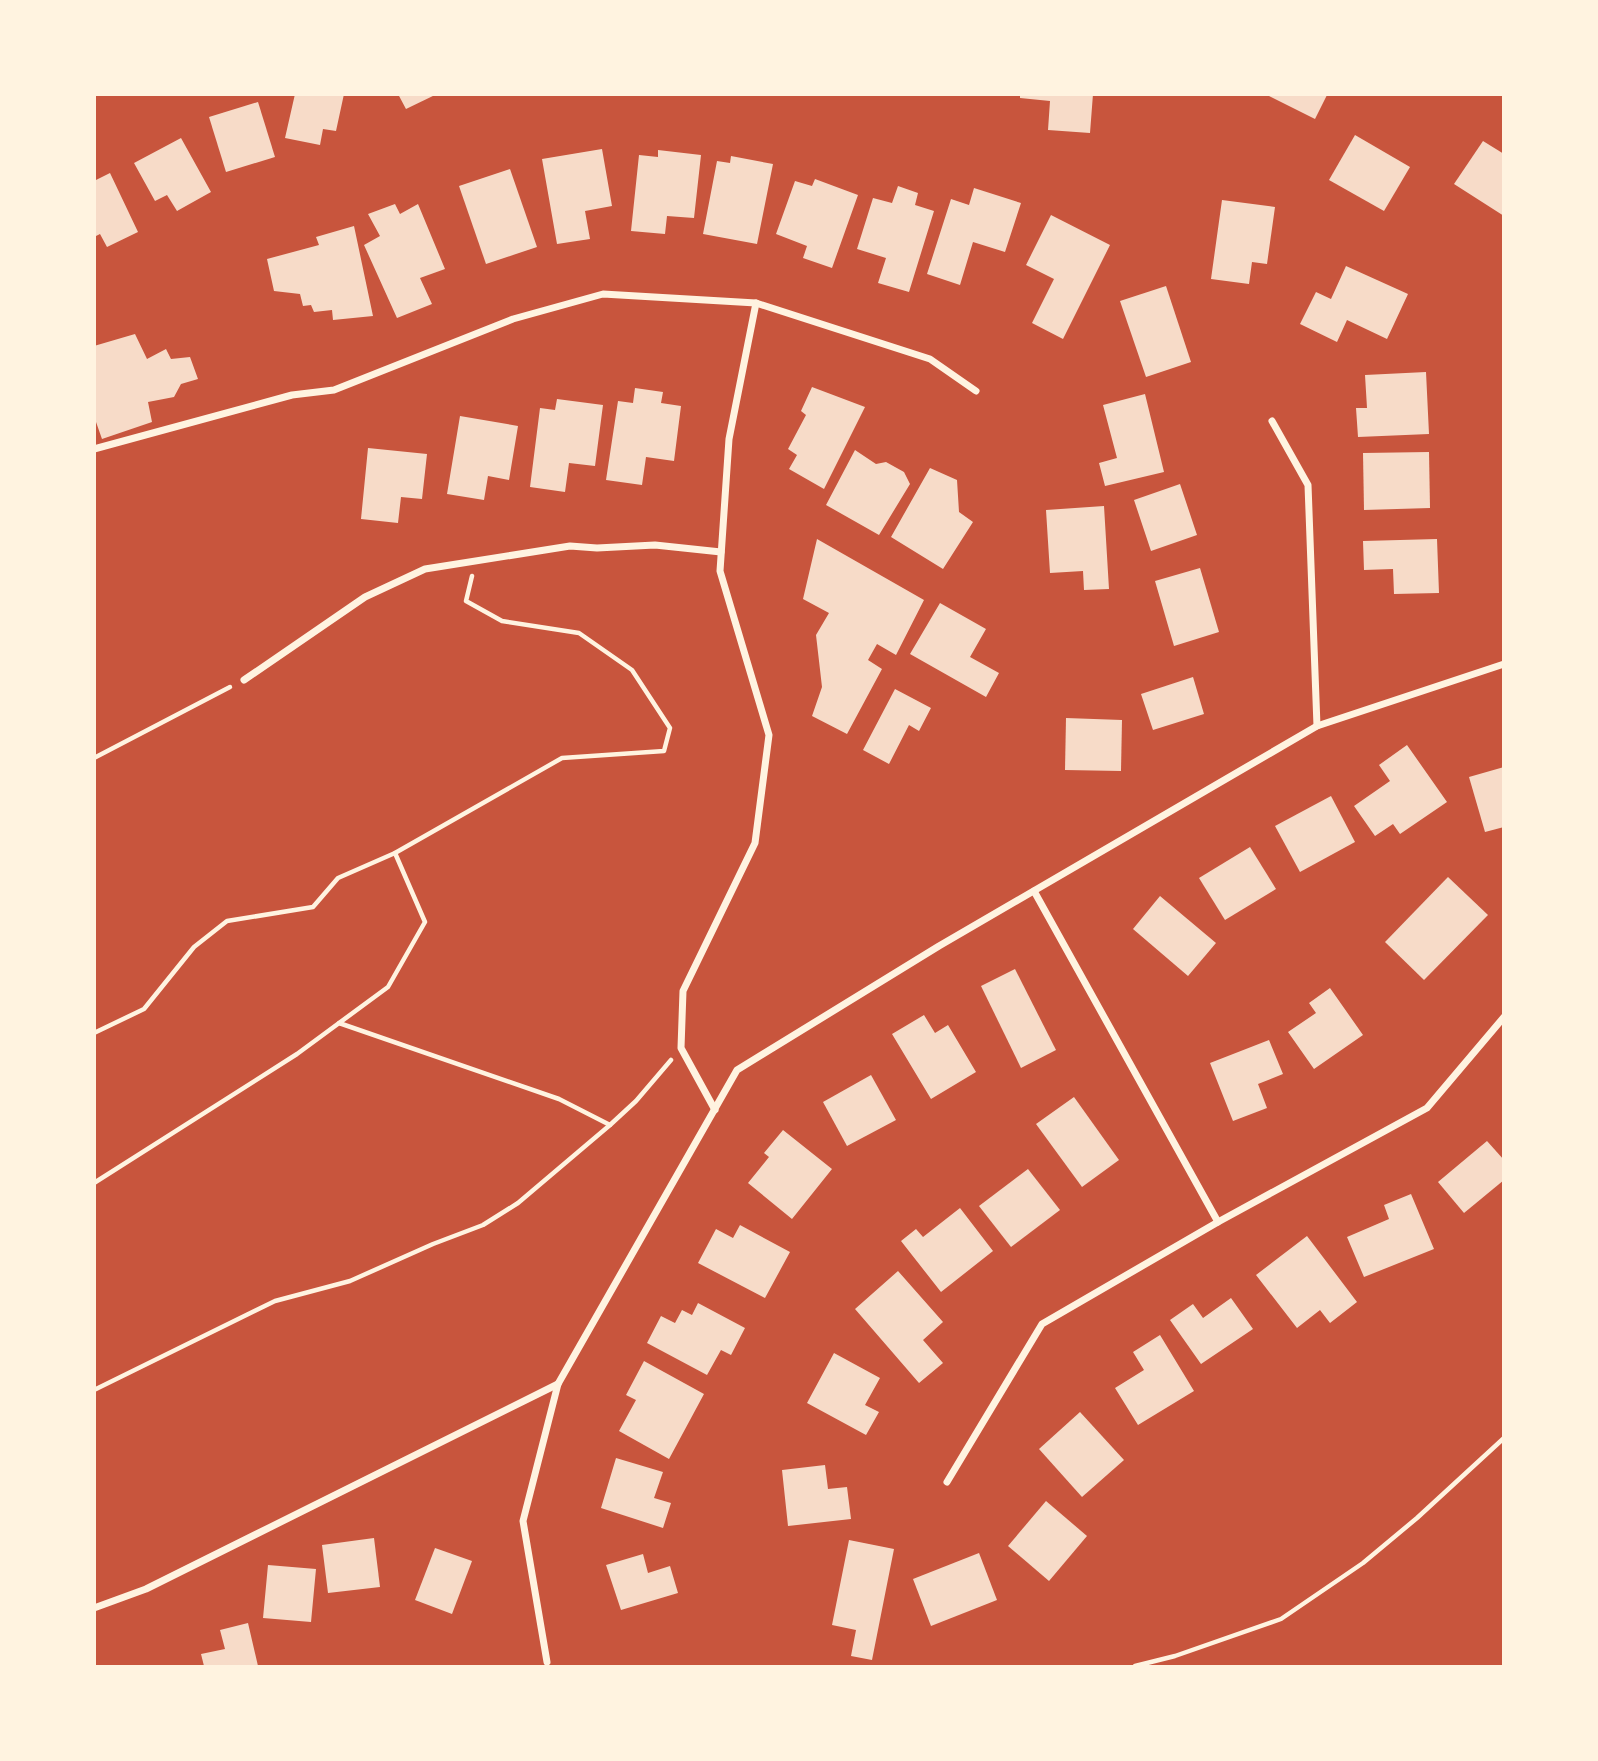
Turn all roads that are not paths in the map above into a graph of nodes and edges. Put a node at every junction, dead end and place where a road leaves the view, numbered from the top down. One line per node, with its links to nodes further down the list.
1 (756, 303): 2 (street); 4 (street); 5 (street)
2 (976, 391)
3 (1272, 421): 8 (street)
4 (94, 449)
5 (721, 552): 7 (street); 11 (street)
6 (1503, 664): 8 (street)
7 (244, 680)
8 (1317, 726): 9 (street)
9 (1034, 891): 11 (street); 12 (street)
10 (1503, 1017): 12 (street)
11 (715, 1110): 13 (street)
12 (1218, 1222): 14 (street)
13 (558, 1384): 15 (street); 16 (street)
14 (947, 1482)
15 (94, 1608)
16 (547, 1662)

